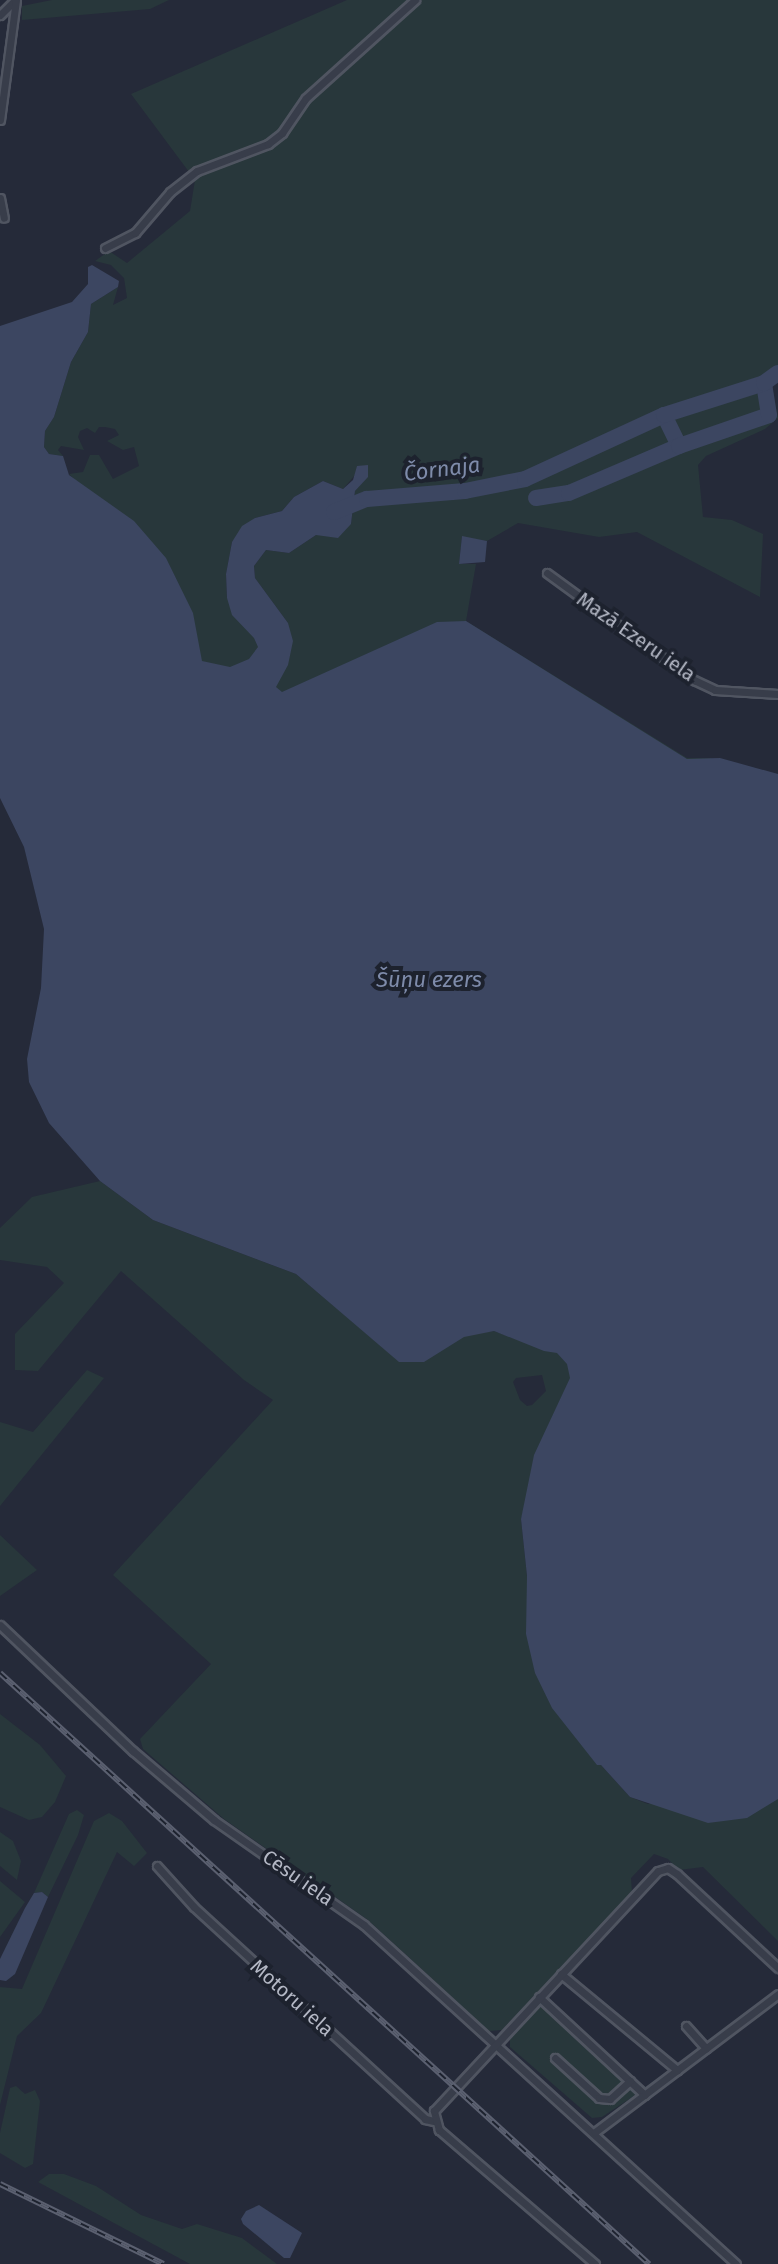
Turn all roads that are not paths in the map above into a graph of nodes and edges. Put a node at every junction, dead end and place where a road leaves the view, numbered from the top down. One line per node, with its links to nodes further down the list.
1 (16, 0): 3 (street); 4 (street)
2 (415, 0): 7 (street)
3 (0, 15)
4 (0, 120)
5 (0, 198): 6 (street)
6 (4, 218)
7 (105, 248)
8 (547, 573): 9 (street, Mazā Ezeru iela)
9 (778, 694)
10 (0, 1625): 17 (street, Cēsu iela)
11 (157, 1866): 23 (street, Motoru iela)
12 (778, 1968): 13 (street)
13 (561, 1974): 15 (street); 20 (street)
14 (778, 1994): 18 (street)
15 (539, 1997): 17 (street); 21 (street)
16 (686, 2026): 18 (street)
17 (495, 2044): 23 (street); 24 (street, Cēsu iela)
18 (706, 2048): 20 (street)
19 (555, 2058): 21 (street)
20 (677, 2070): 22 (street)
21 (630, 2081): 22 (street)
22 (645, 2095): 24 (street)
23 (434, 2121): 25 (street, Motoru iela)
24 (595, 2132): 26 (street, Cēsu iela)
25 (595, 2264)
26 (736, 2264)

